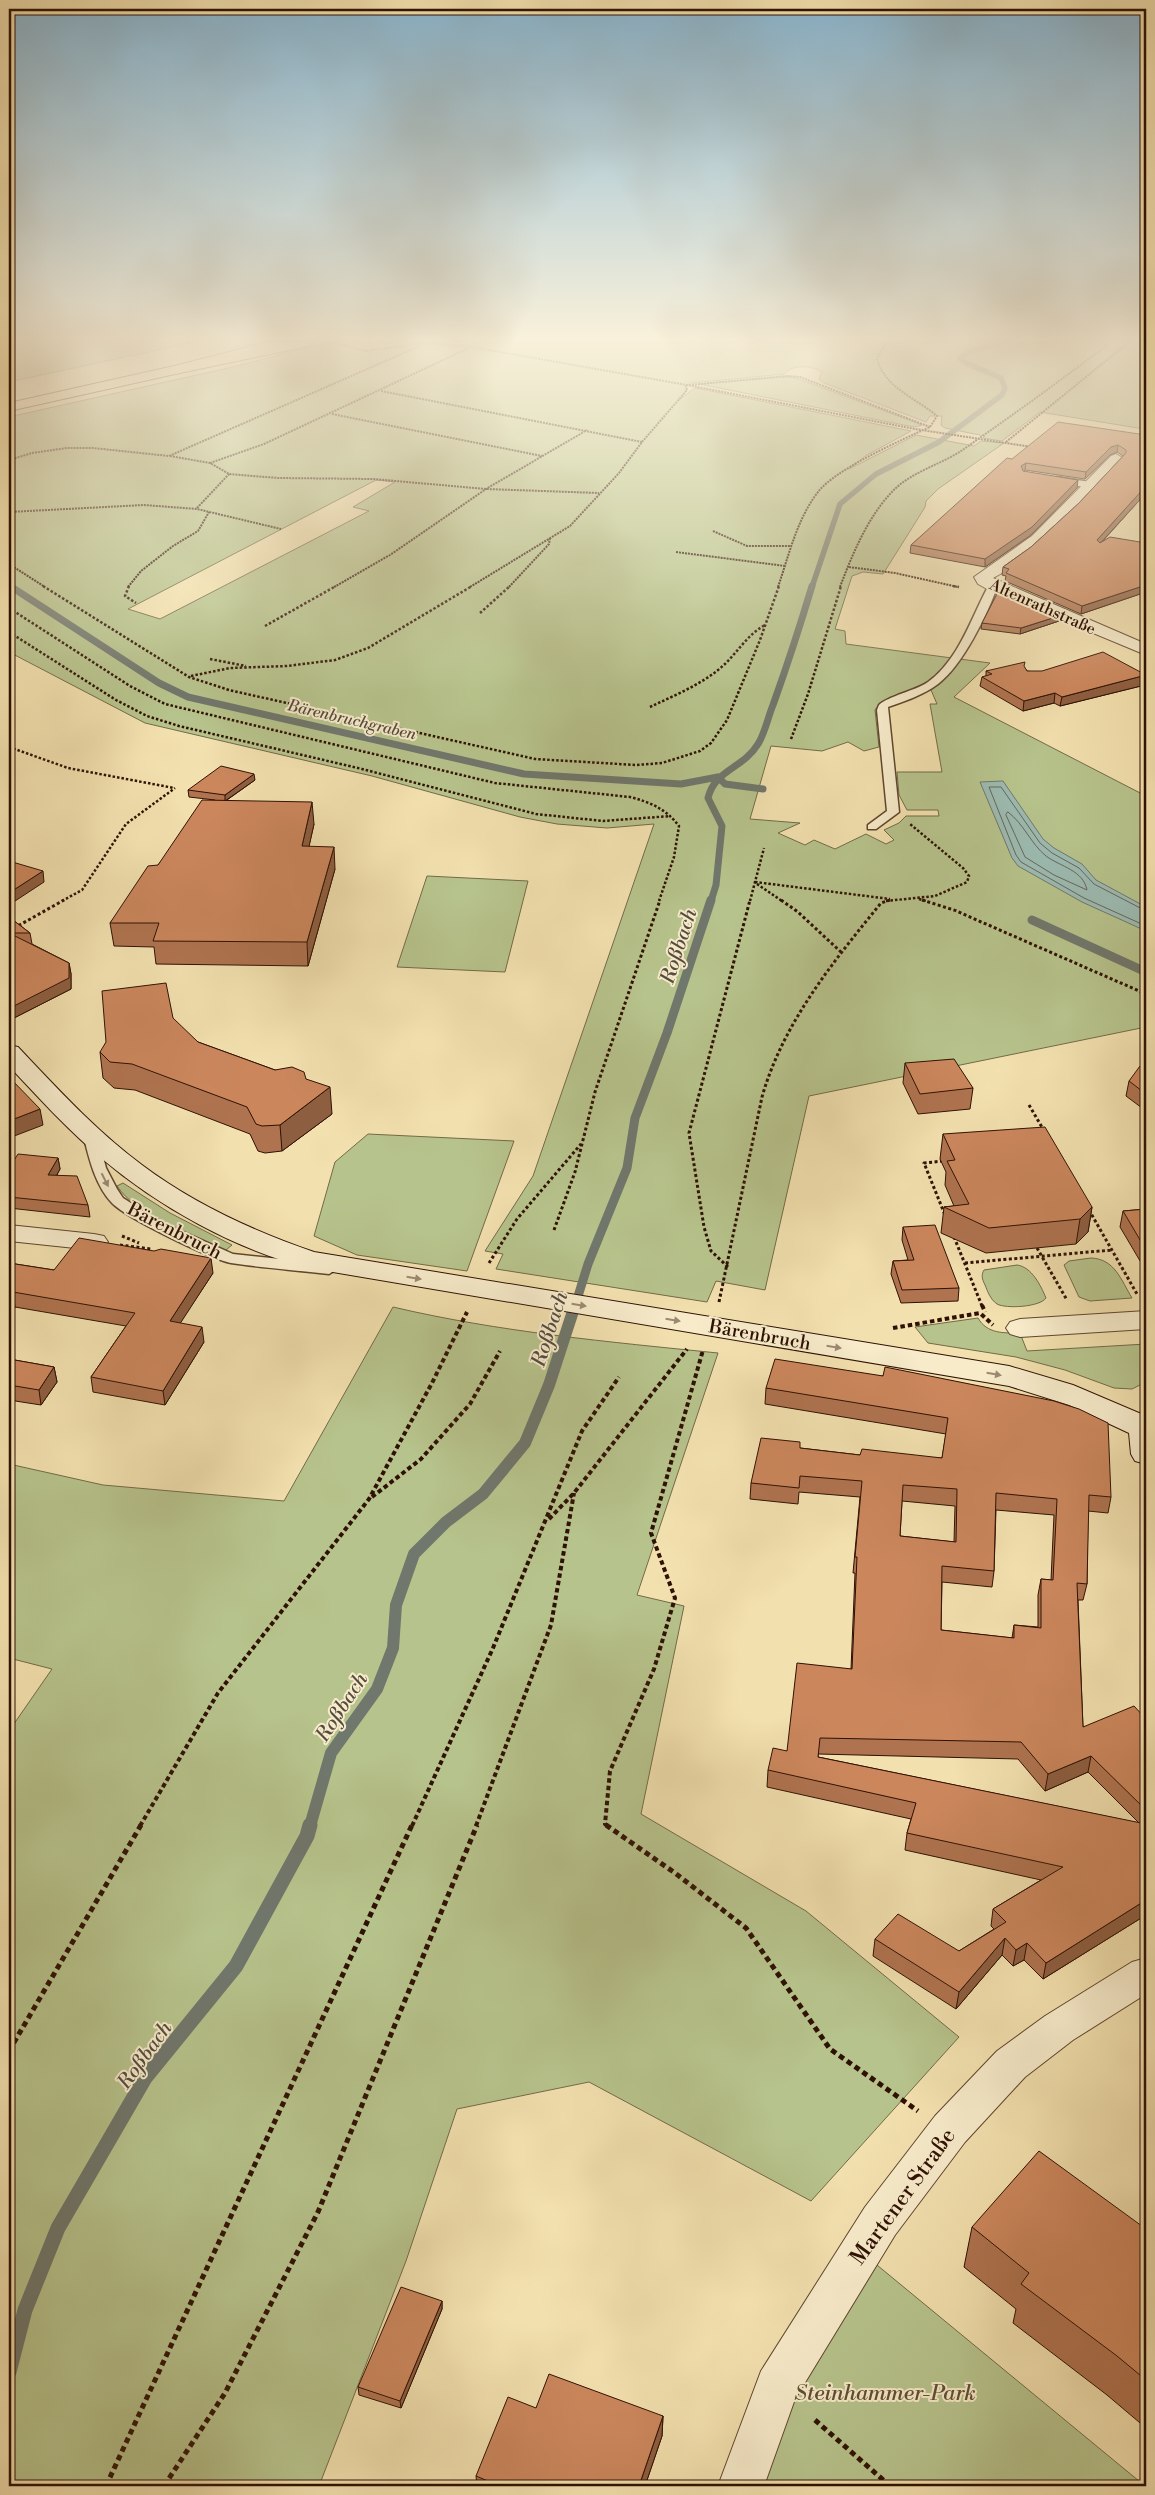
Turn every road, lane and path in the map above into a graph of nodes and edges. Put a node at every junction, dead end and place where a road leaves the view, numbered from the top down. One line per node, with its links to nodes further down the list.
1 (183, 458): 8 (path)
2 (225, 458): 8 (path)
3 (538, 458): 12 (path)
4 (630, 458): 13 (path)
5 (868, 458): 20 (path)
6 (946, 458): 24 (path)
7 (1116, 460): 11 (street, Altenrathstraße)
8 (210, 463): 9 (path)
9 (229, 474): 12 (path); 14 (path)
10 (1052, 479): 11 (lane)
11 (1090, 485): 25 (street, Altenrathstraße)
12 (486, 489): 13 (path); 30 (path)
13 (599, 493): 19 (path)
14 (197, 509): 15 (path); 16 (path)
15 (9, 512)
16 (209, 512): 17 (path); 26 (path)
17 (281, 529)
18 (713, 531): 20 (path)
19 (550, 537): 28 (path); 35 (path)
20 (792, 546): 23 (path)
21 (676, 552): 23 (path)
22 (9, 564): 36 (path)
23 (785, 566): 29 (path)
24 (849, 567): 25 (path); 38 (path)
25 (991, 590): 32 (street, Altenrathstraße); 40 (lane)
26 (136, 603)
27 (9, 608): 41 (path)
28 (480, 613)
29 (765, 625): 36 (path); 37 (path)
30 (266, 626)
31 (9, 632): 41 (path)
32 (1139, 647): 33 (street, Altenrathstraße)
33 (1105, 652)
34 (210, 659): 35 (path)
35 (253, 667): 36 (path)
36 (189, 677)
37 (650, 707)
38 (791, 739)
39 (9, 747): 47 (path)
40 (894, 812): 42 (lane); 46 (path)
41 (672, 816): 54 (path)
42 (872, 827)
43 (764, 848): 44 (path)
44 (755, 882): 45 (path); 48 (path); 66 (path)
45 (893, 899): 46 (path); 48 (path)
46 (916, 899): 49 (path)
47 (9, 931)
48 (841, 952): 66 (path)
49 (1146, 994)
50 (9, 1052): 53 (street, Bärenbruch)
51 (1029, 1105): 52 (path)
52 (1045, 1133)
53 (90, 1134): 67 (street, Bärenbruch); 67 (lane, Bärenbruch, one-way to 67)
54 (583, 1140): 58 (path); 69 (path)
55 (951, 1160): 57 (path)
56 (1088, 1208): 63 (path)
57 (946, 1217)
58 (554, 1230)
59 (9, 1233): 61 (street)
60 (954, 1235): 65 (path)
61 (94, 1242)
62 (1037, 1248): 64 (path)
63 (1112, 1250): 64 (path); 71 (path)
64 (1042, 1256): 65 (path); 70 (path)
65 (965, 1263): 72 (path)
66 (728, 1267): 68 (path)
67 (366, 1270): 69 (street, Bärenbruch, one-way to 69)
68 (725, 1282)
69 (478, 1289): 80 (street, Bärenbruch, one-way to 80)
70 (1062, 1292)
71 (1142, 1308): 74 (street)
72 (985, 1312)
73 (464, 1317): 82 (path)
74 (1020, 1328): 75 (path)
75 (884, 1330)
76 (689, 1346): 81 (path)
77 (704, 1349): 86 (path)
78 (500, 1351): 82 (path)
79 (619, 1377): 83 (path)
80 (1146, 1433)
81 (574, 1493): 83 (path); 89 (path)
82 (369, 1499): 85 (path)
83 (546, 1521): 88 (path)
84 (1146, 1974): 86 (street, Martener Straße)
85 (9, 2051)
86 (950, 2129): 90 (street, Martener Straße)
87 (815, 2420): 91 (path)
88 (106, 2486)
89 (164, 2486)
90 (741, 2486)
91 (890, 2486)

